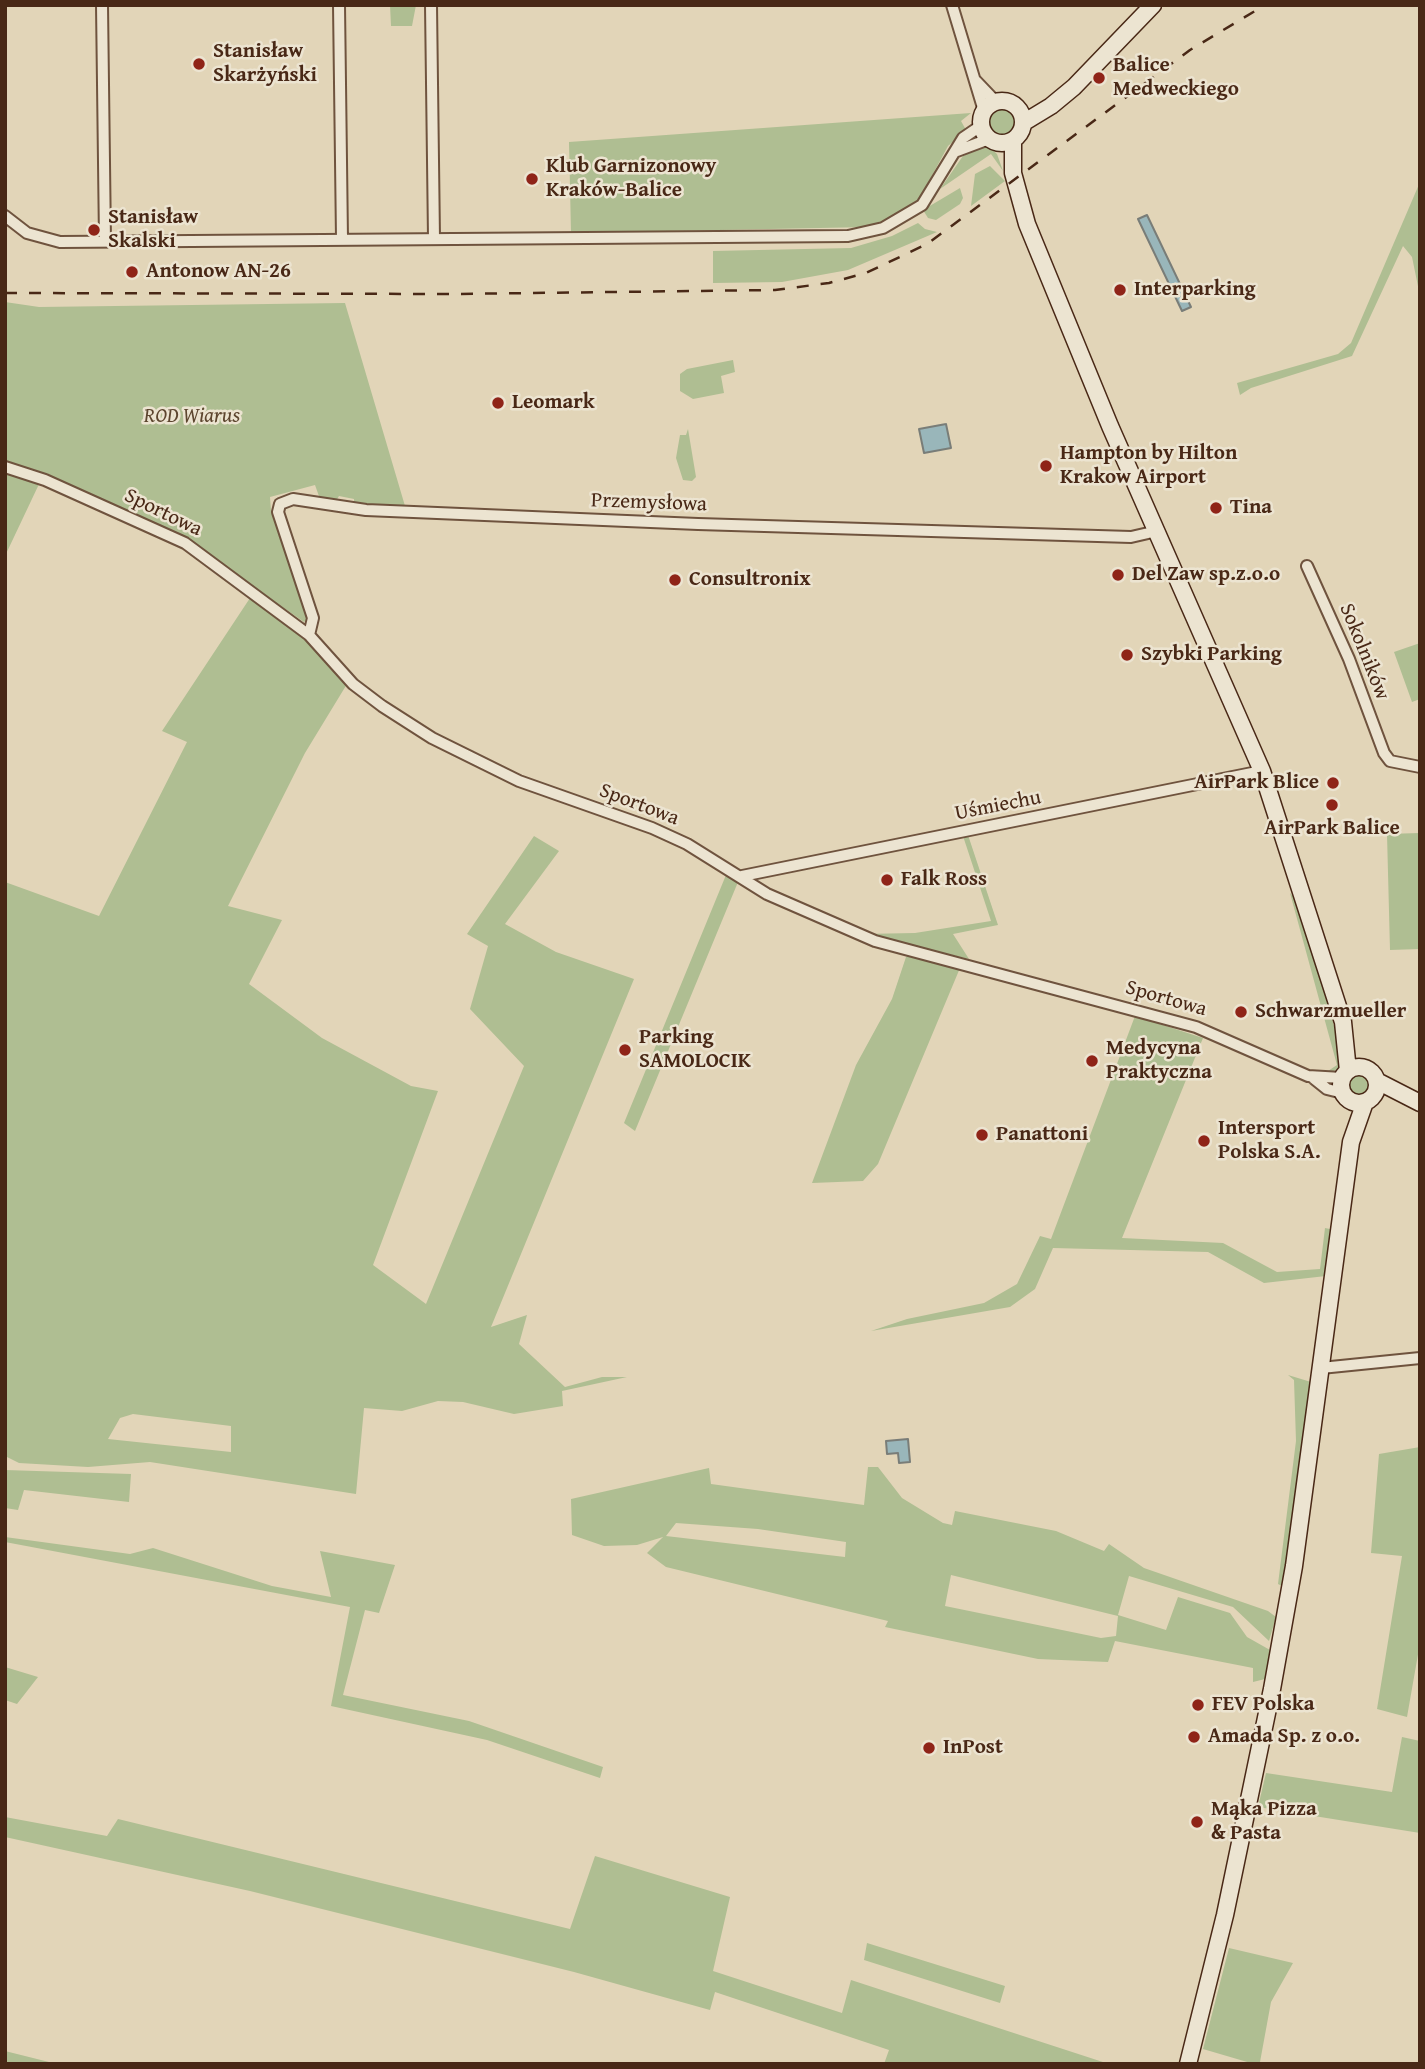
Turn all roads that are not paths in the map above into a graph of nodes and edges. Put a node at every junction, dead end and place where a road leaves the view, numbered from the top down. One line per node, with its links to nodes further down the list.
1 (102, 5): 11 (street)
2 (339, 5): 10 (street)
3 (431, 5): 9 (street)
4 (952, 5): 7 (street)
5 (1153, 5): 6 (main road)
6 (1021, 116): 7 (main road); 7 (main road)
7 (994, 127): 9 (street); 13 (main road)
8 (5, 216): 11 (street)
9 (434, 238): 10 (street)
10 (342, 239): 11 (street)
11 (105, 242)
12 (5, 467): 15 (street, Sportowa)
13 (1157, 531): 15 (street, Przemysłowa); 17 (main road)
14 (1307, 566): 16 (street, Sokolników)
15 (309, 635): 18 (street, Sportowa)
16 (1420, 767)
17 (1262, 771): 18 (street, Uśmiechu); 19 (main road)
18 (742, 876): 19 (street, Sportowa)
19 (1358, 1086): 20 (main road); 22 (main road)
20 (1420, 1104)
21 (1420, 1358): 22 (street)
22 (1321, 1368): 23 (main road)
23 (1188, 2064)

